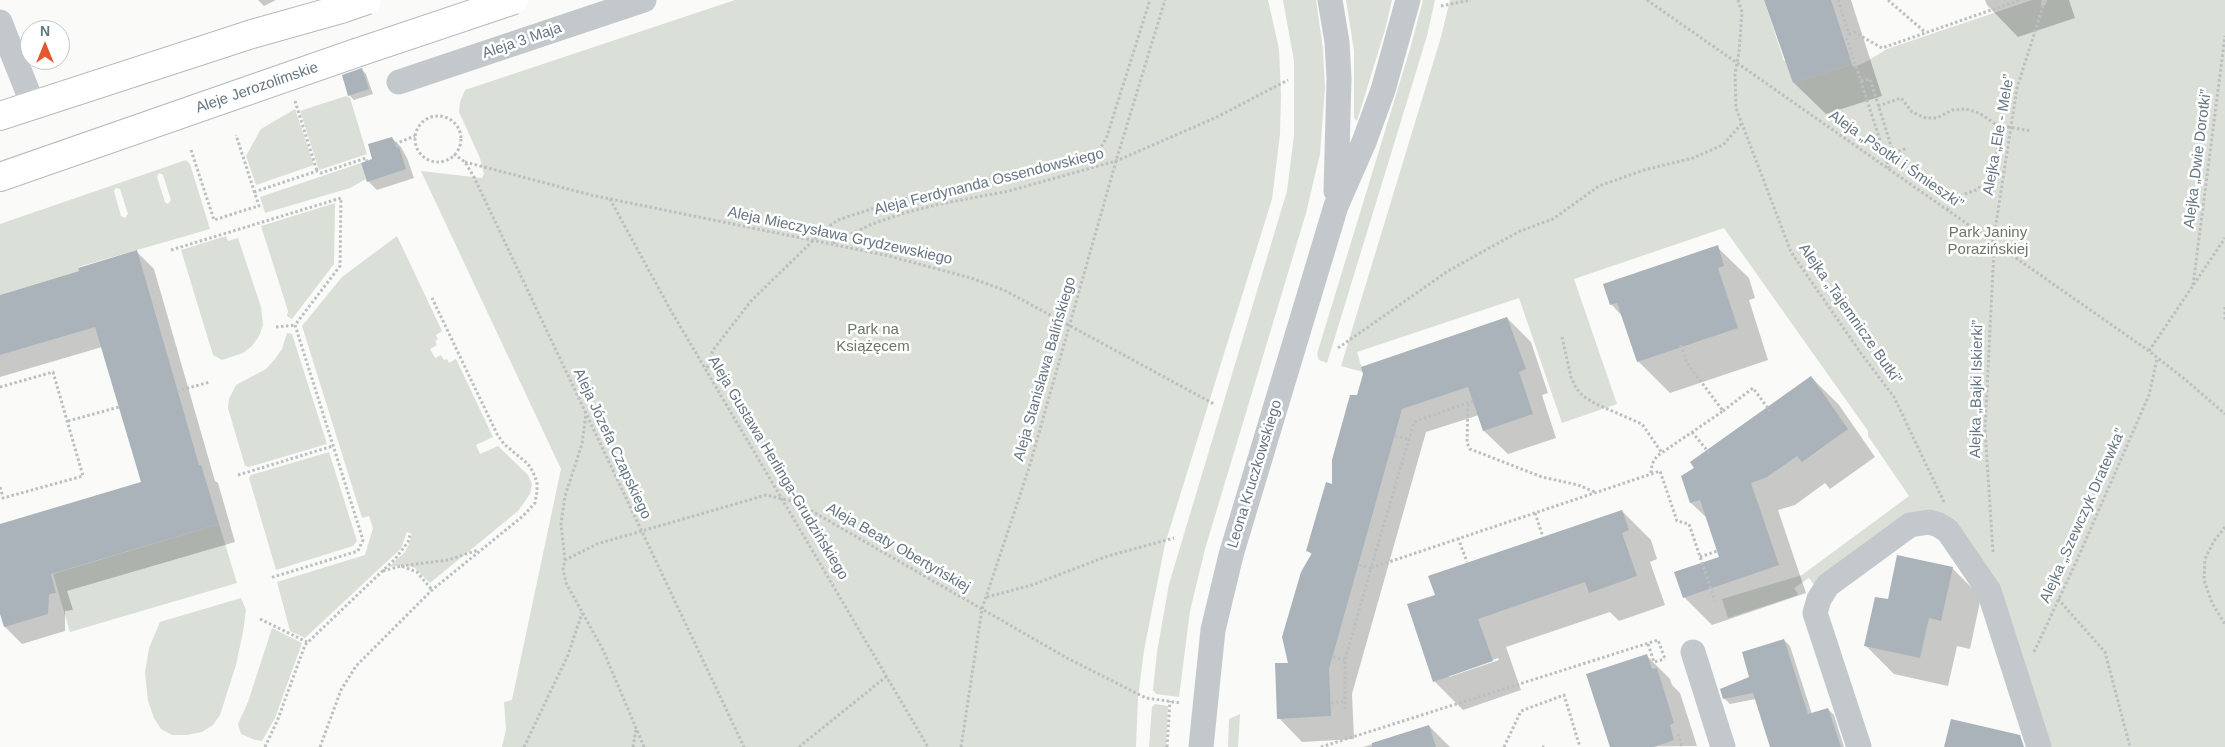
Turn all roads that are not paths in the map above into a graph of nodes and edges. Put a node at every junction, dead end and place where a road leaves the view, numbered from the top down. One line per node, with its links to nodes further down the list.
1 (367, 0): 8 (main road, bridge)
2 (514, 0): 10 (main road, Aleje Jerozolimskie, bridge)
3 (644, 0): 7 (street, Aleja 3 Maja)
4 (1330, 0): 11 (street, Leona Kruczkowskiego)
5 (1408, 0): 11 (street, Leona Kruczkowskiego)
6 (0, 22): 8 (street)
7 (400, 82)
8 (33, 105): 9 (main road)
9 (0, 116)
10 (0, 176)
11 (1336, 206): 13 (street, Leona Kruczkowskiego)
12 (1683, 654): 14 (street)
13 (1201, 747)
14 (1723, 747)
15 (1859, 747): 16 (street)
16 (2039, 747)

